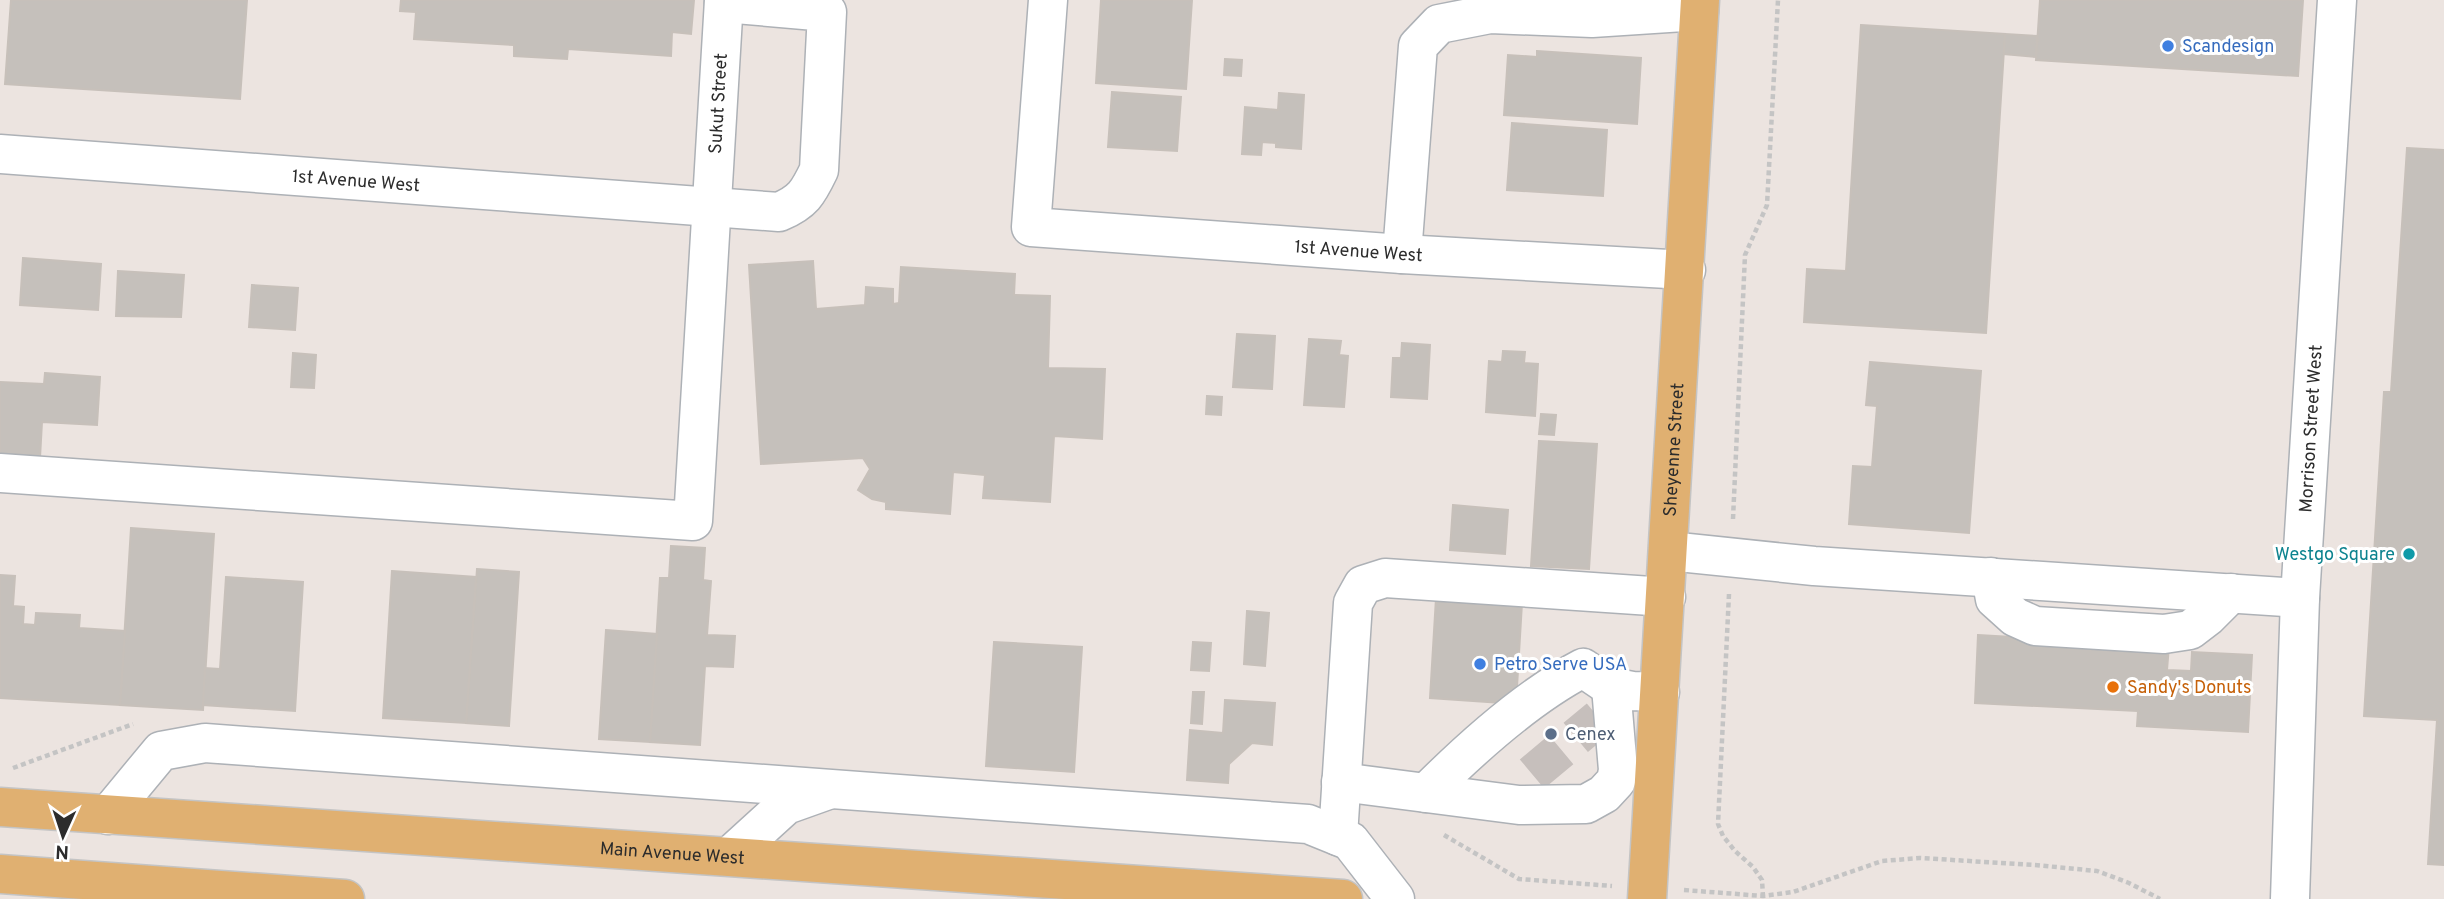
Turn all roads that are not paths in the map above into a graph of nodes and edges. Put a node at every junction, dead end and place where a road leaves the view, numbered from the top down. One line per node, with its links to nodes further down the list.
1 (1048, 0): 7 (street, 1st Avenue West)
2 (2337, 0): 12 (street, Morrison Street West)
3 (724, 1): 6 (street, Sukut Street); 6 (street, 1st Avenue West)
4 (1700, 6): 7 (street); 8 (main road, Sheyenne Street)
5 (0, 155): 6 (street, 1st Avenue West)
6 (712, 206): 9 (street, Sukut Street)
7 (1402, 254): 8 (street, 1st Avenue West)
8 (1686, 270): 10 (main road, Sheyenne Street)
9 (0, 473)
10 (1669, 551): 11 (main road, Sheyenne Street); 12 (street)
11 (1666, 597): 13 (main road, Sheyenne Street); 16 (street)
12 (2300, 598): 29 (street, Morrison Street West)
13 (1660, 692): 14 (street); 28 (main road, Sheyenne Street)
14 (1608, 704): 18 (street); 19 (street)
15 (1532, 774): 19 (street)
16 (1342, 782): 18 (street); 22 (street)
17 (830, 789): 21 (street); 22 (street); 23 (street)
18 (1426, 793): 19 (street)
19 (1500, 802)
20 (0, 807): 21 (main road, Main Avenue West)
21 (108, 815): 23 (main road, Main Avenue West)
22 (1338, 836): 27 (street)
23 (731, 855): 26 (main road, Main Avenue West)
24 (0, 874): 25 (main road)
25 (345, 899)
26 (1343, 899)
27 (1395, 899)
28 (1647, 899)
29 (2290, 899)

